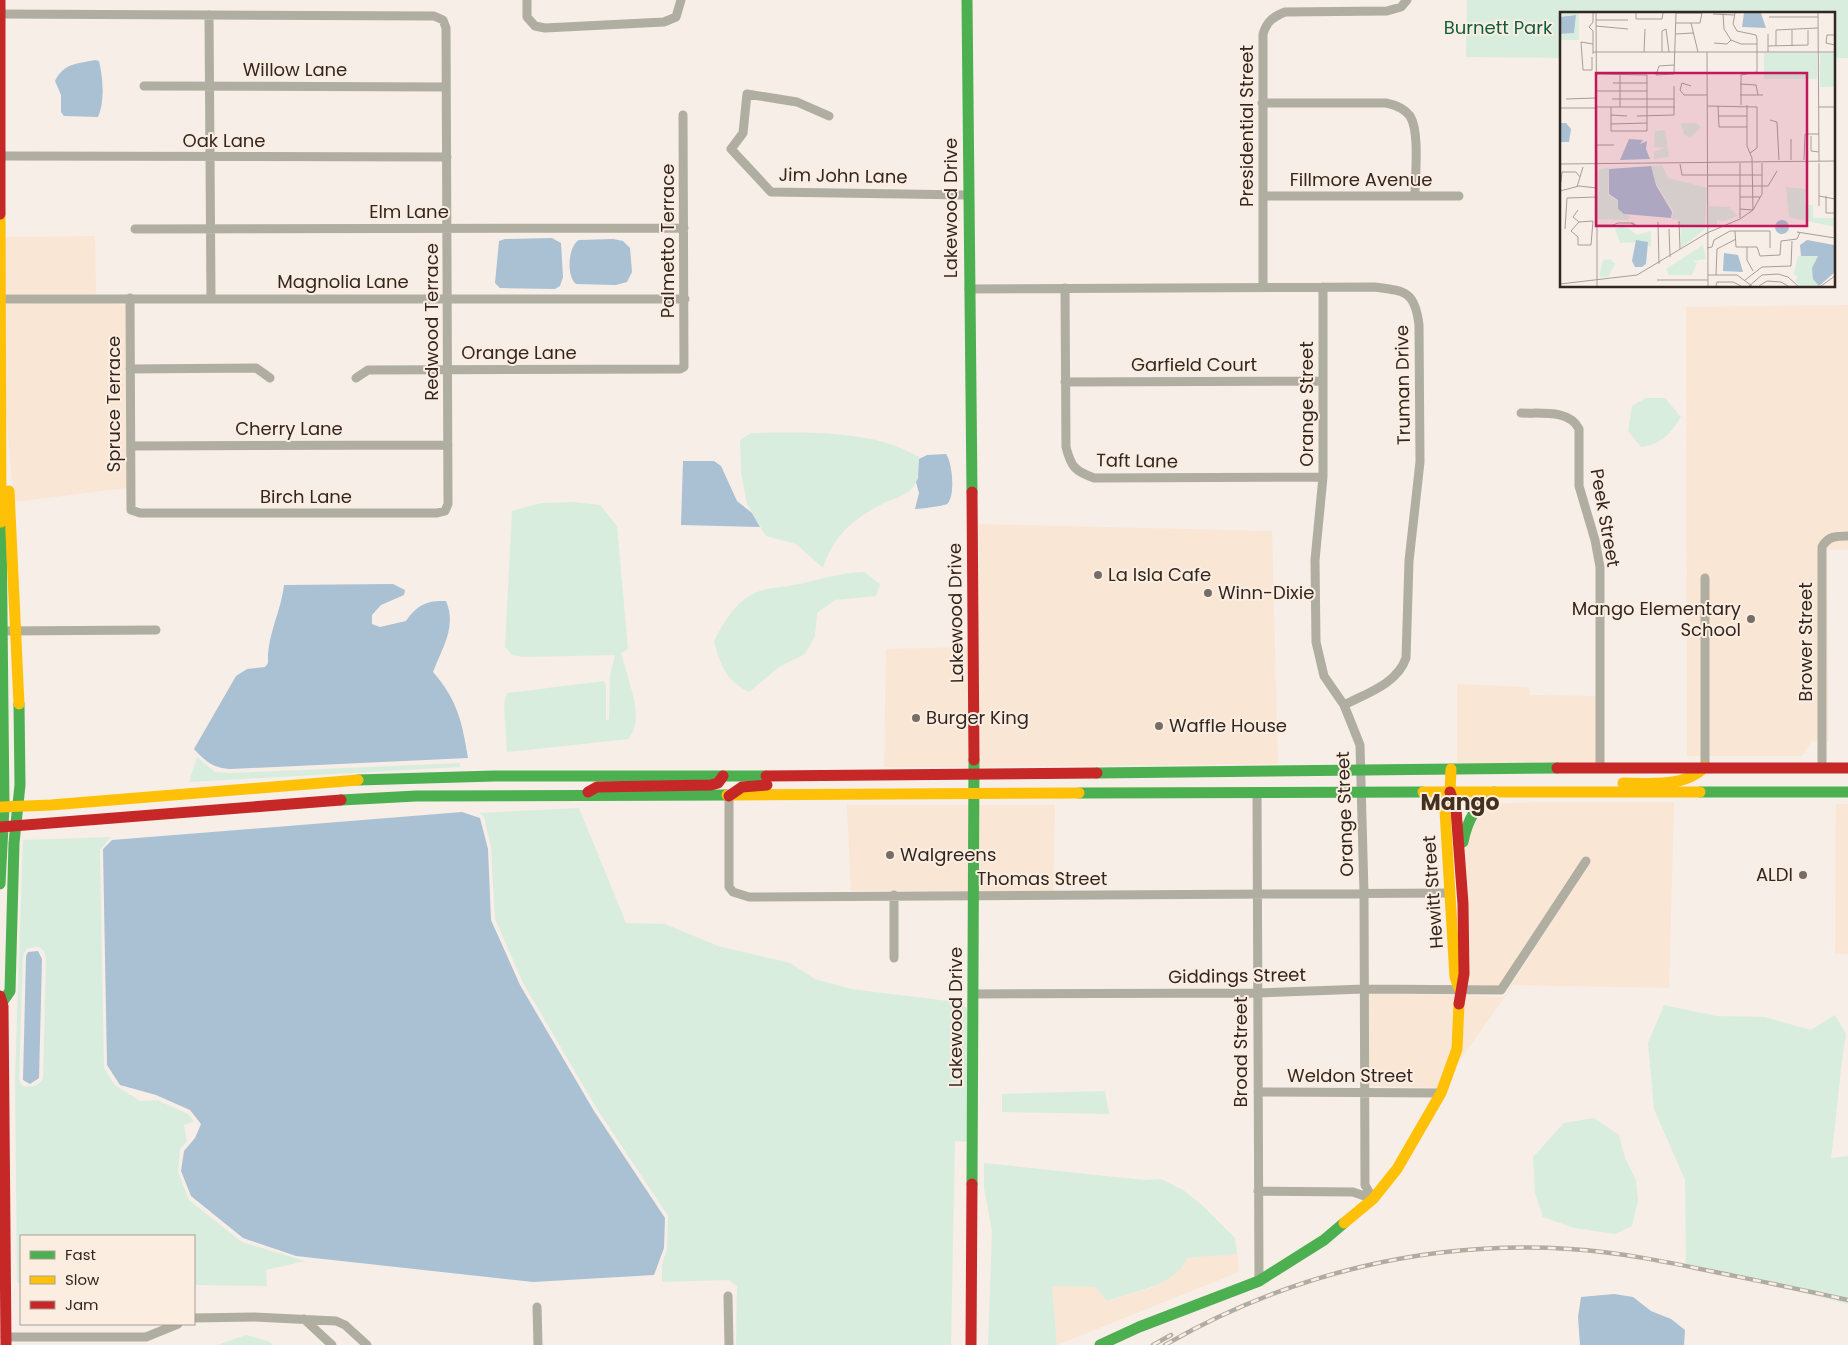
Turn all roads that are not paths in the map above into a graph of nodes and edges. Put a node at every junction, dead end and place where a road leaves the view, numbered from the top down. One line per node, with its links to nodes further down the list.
1 (0, 0): 6 (main road)
2 (526, 0): 3 (street)
3 (681, 0)
4 (967, 0): 17 (main road, Lakewood Drive)
5 (1408, 0): 11 (street, Presidential Street)
6 (0, 14): 7 (street); 14 (main road)
7 (209, 15): 9 (street); 10 (street, Redwood Terrace)
8 (144, 86): 9 (street, Willow Lane)
9 (209, 86): 10 (street, Willow Lane); 15 (street)
10 (446, 87): 16 (street, Redwood Terrace)
11 (1262, 103): 18 (street, Presidential Street); 19 (street)
12 (683, 115): 22 (street, Palmetto Terrace)
13 (829, 116): 17 (street, Jim John Lane)
14 (1, 156): 15 (street, Oak Lane); 21 (main road)
15 (210, 157): 16 (street, Oak Lane); 24 (street)
16 (447, 157): 25 (street, Redwood Terrace)
17 (968, 195): 29 (main road, Lakewood Drive)
18 (1263, 196): 19 (street, Fillmore Avenue); 26 (street, Presidential Street)
19 (1415, 196): 20 (street, Fillmore Avenue)
20 (1459, 196)
21 (1, 224): 34 (main road)
22 (684, 228): 25 (street, Elm Lane); 33 (street, Palmetto Terrace)
23 (135, 229): 24 (street, Elm Lane)
24 (210, 229): 25 (street, Elm Lane); 31 (street)
25 (448, 229): 32 (street, Redwood Terrace)
26 (1263, 287): 27 (street, Truman Drive); 28 (street, Truman Drive)
27 (1323, 287): 40 (street, Orange Street); 54 (street, Truman Drive)
28 (1065, 288): 29 (street, Truman Drive); 41 (street, Taft Lane)
29 (969, 289): 61 (main road, Lakewood Drive)
30 (130, 298): 31 (street, Magnolia Lane); 34 (street, Magnolia Lane); 36 (street, Spruce Terrace)
31 (211, 298): 32 (street, Magnolia Lane)
32 (448, 299): 33 (street, Magnolia Lane); 37 (street, Redwood Terrace)
33 (685, 299): 35 (street, Palmetto Terrace)
34 (1, 307): 43 (main road)
35 (684, 367): 37 (street, Orange Lane)
36 (130, 369): 38 (street); 45 (street, Spruce Terrace)
37 (448, 370): 39 (street, Orange Lane); 44 (street, Redwood Terrace)
38 (270, 378)
39 (356, 378)
40 (1323, 381): 41 (street, Garfield Court); 47 (street, Orange Street)
41 (1065, 382): 47 (street, Taft Lane)
42 (1521, 413): 55 (street, Peek Street)
43 (2, 414): 51 (main road); 53 (main road)
44 (448, 445): 45 (street, Cherry Lane); 46 (street, Redwood Terrace)
45 (131, 446): 48 (street, Spruce Terrace)
46 (448, 475): 48 (street, Birch Lane)
47 (1323, 477): 54 (street, Orange Street)
48 (131, 510)
49 (1848, 536): 57 (street, Brower Street)
50 (1705, 578): 56 (street)
51 (16, 630): 52 (street); 53 (street); 74 (main road)
52 (156, 630)
53 (1, 631): 73 (main road)
54 (1344, 705): 60 (street, Orange Street)
55 (1600, 768): 56 (main road); 59 (main road)
56 (1705, 768): 57 (main road); 64 (main road)
57 (1822, 768): 58 (main road)
58 (1848, 768)
59 (1451, 769): 60 (main road); 65 (main road, Hewitt Street)
60 (1362, 771): 61 (main road); 69 (street, Orange Street)
61 (974, 775): 63 (main road); 70 (main road, Lakewood Drive)
62 (723, 776): 63 (main road); 71 (main road); 74 (main road)
63 (826, 776): 72 (main road)
64 (1604, 791): 66 (main road); 67 (main road)
65 (1450, 792): 66 (main road); 69 (main road); 77 (main road, Hewitt Street); 81 (main road, Hewitt Street)
66 (1494, 792): 77 (main road)
67 (1848, 792)
68 (1257, 793): 69 (main road); 70 (main road); 84 (street, Broad Street)
69 (1362, 793): 80 (street, Orange Street)
70 (974, 795): 72 (main road); 83 (main road, Lakewood Drive)
71 (581, 796): 72 (main road); 75 (main road)
72 (729, 796): 82 (street, Thomas Street)
73 (2, 807): 74 (main road); 76 (main road)
74 (19, 807): 75 (main road)
75 (15, 826): 76 (main road); 90 (main road)
76 (1, 827): 79 (main road)
77 (1460, 859): 87 (main road, Hewitt Street)
78 (1586, 861): 87 (street, Giddings Street)
79 (0, 884)
80 (1364, 893): 81 (street, Thomas Street); 84 (street, Thomas Street); 86 (street, Orange Street)
81 (1450, 893): 87 (main road, Hewitt Street)
82 (894, 895): 83 (street, Thomas Street); 85 (street)
83 (975, 895): 84 (street, Thomas Street); 89 (main road, Lakewood Drive)
84 (1257, 895): 88 (street, Broad Street)
85 (894, 958)
86 (1364, 989): 87 (street, Giddings Street); 88 (street, Giddings Street); 91 (street, Orange Street)
87 (1460, 991): 94 (main road, Hewitt Street)
88 (1258, 993): 89 (street, Giddings Street); 93 (street, Broad Street)
89 (974, 994): 108 (main road, Lakewood Drive)
90 (1, 1002): 92 (main road)
91 (1364, 1091): 93 (street, Weldon Street); 94 (street, Weldon Street); 96 (street, Orange Street)
92 (2, 1092): 103 (main road)
93 (1258, 1092): 95 (street, Broad Street)
94 (1441, 1092): 96 (main road, Hewitt Street)
95 (1258, 1190): 96 (street); 97 (street, Broad Street)
96 (1373, 1199): 97 (main road, Hewitt Street)
97 (1259, 1280): 109 (main road, Hewitt Street)
98 (728, 1296): 107 (street)
99 (537, 1307): 106 (street)
100 (195, 1318): 101 (street)
101 (304, 1319): 104 (street); 105 (street)
102 (176, 1325): 103 (street)
103 (6, 1341)
104 (332, 1345)
105 (367, 1345)
106 (538, 1345)
107 (730, 1345)
108 (971, 1345)
109 (1100, 1345)

